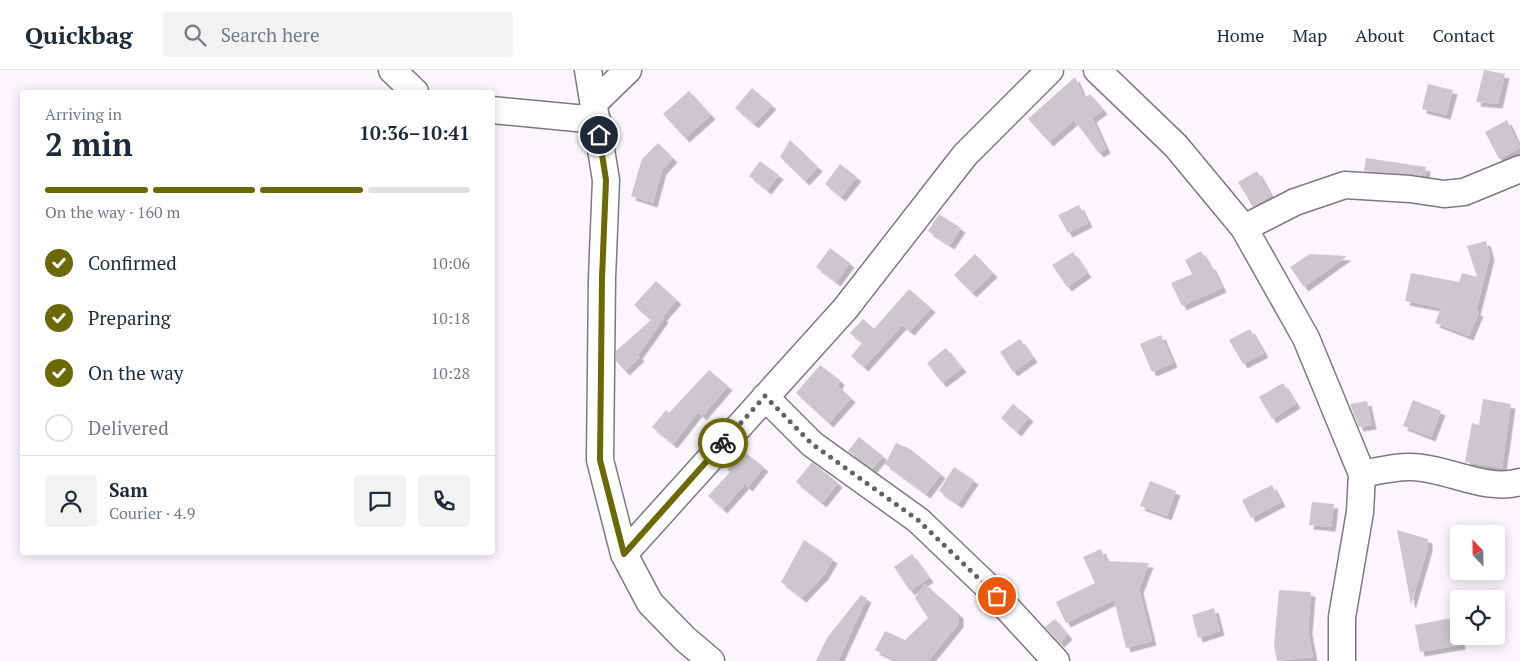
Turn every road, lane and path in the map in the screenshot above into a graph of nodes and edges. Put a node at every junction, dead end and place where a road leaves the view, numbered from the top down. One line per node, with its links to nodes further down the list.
1 (392, 70): 6 (street)
2 (588, 70): 8 (street)
3 (628, 70): 8 (street)
4 (1050, 70): 11 (street)
5 (1098, 70): 10 (street)
6 (413, 90)
7 (495, 110): 8 (street)
8 (596, 111): 14 (street)
9 (1520, 169): 10 (street)
10 (1244, 228): 12 (street)
11 (765, 396): 14 (street); 16 (street)
12 (1362, 474): 13 (street); 17 (street)
13 (1520, 482)
14 (624, 554): 15 (street)
15 (711, 661)
16 (1056, 661)
17 (1342, 661)

